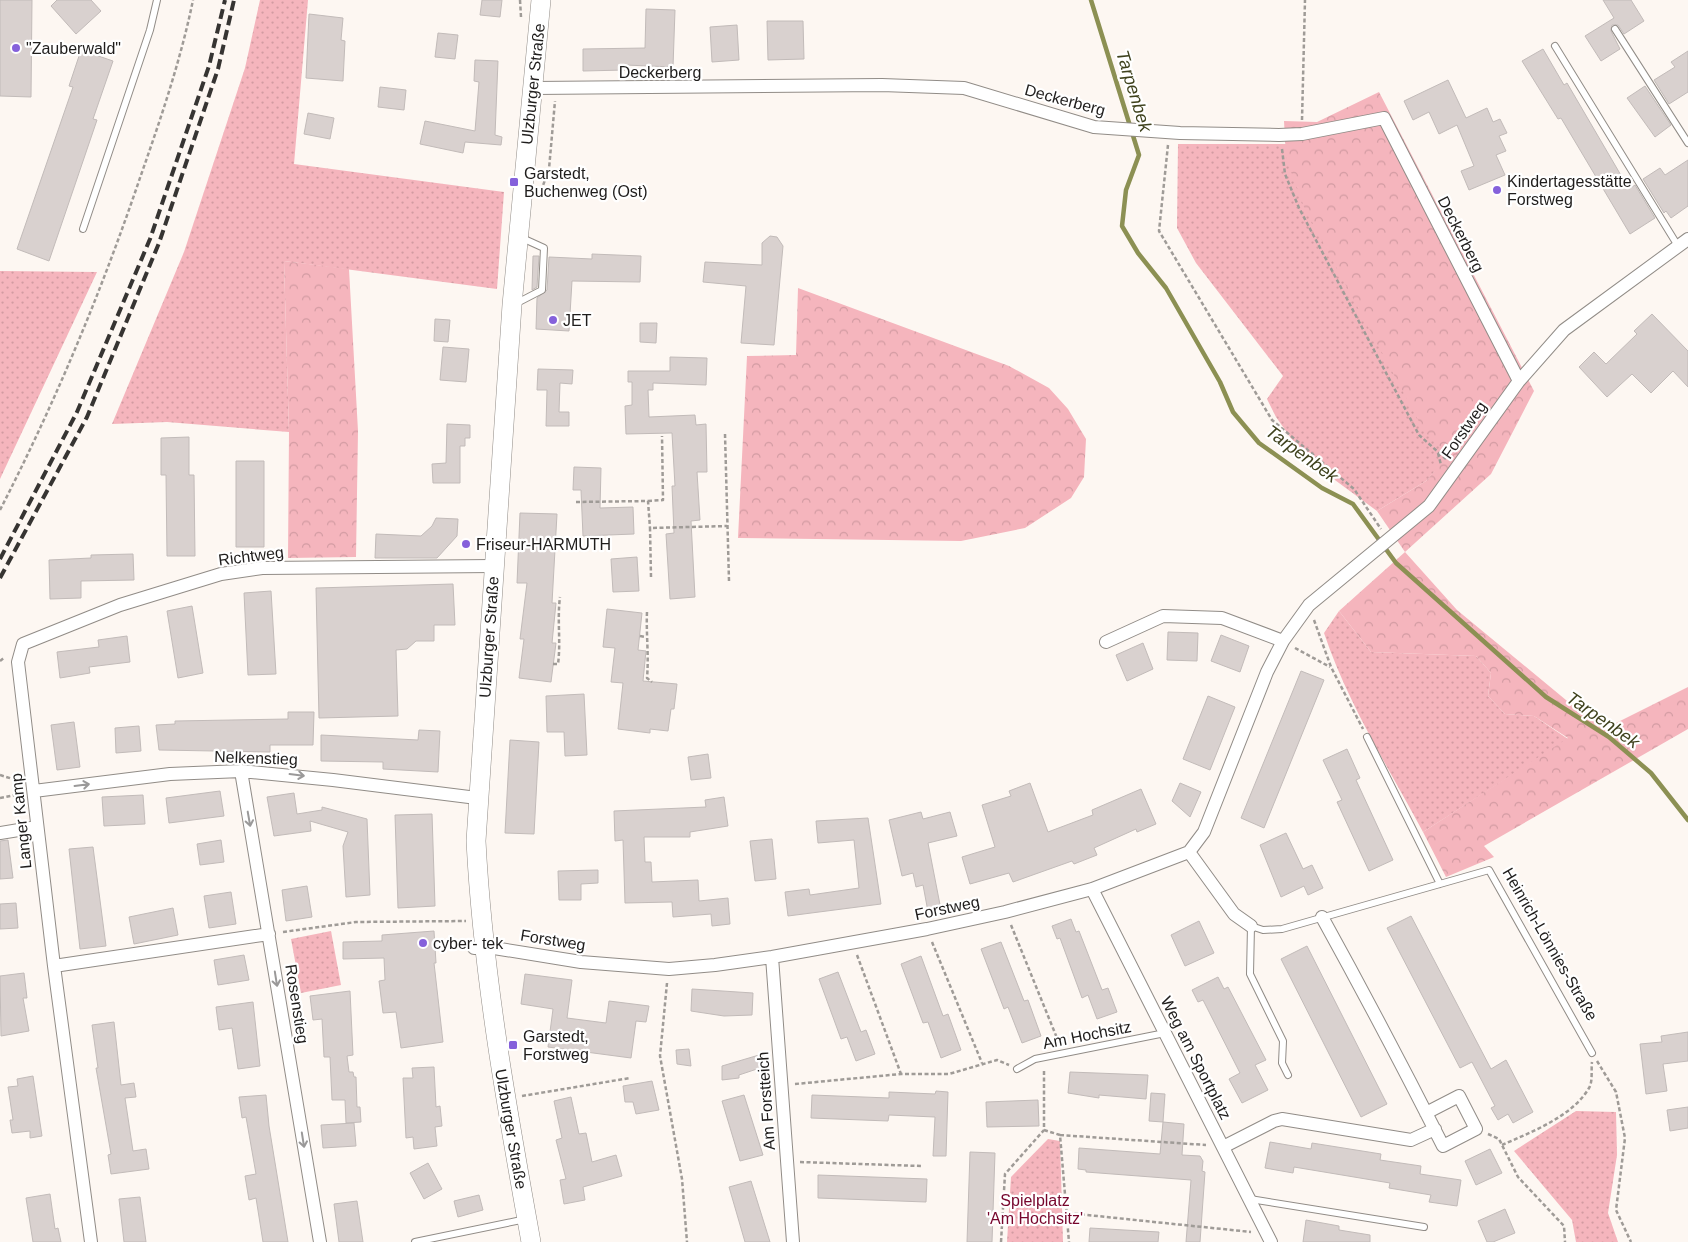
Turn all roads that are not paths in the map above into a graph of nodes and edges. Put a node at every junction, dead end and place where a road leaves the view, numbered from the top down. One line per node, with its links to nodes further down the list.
1 (156, 0): 7 (lane)
2 (541, 0): 5 (main road, Ulzburger Straße)
3 (1615, 29): 6 (lane)
4 (1555, 46): 9 (lane, Forstweg)
5 (534, 88): 8 (main road, Ulzburger Straße); 11 (street, Deckerberg)
6 (1688, 143)
7 (84, 229)
8 (518, 236): 10 (main road, Ulzburger Straße); 10 (lane)
9 (1683, 243): 11 (street, Forstweg)
10 (512, 305): 12 (main road, Ulzburger Straße)
11 (1519, 381): 13 (street, Forstweg)
12 (494, 566): 15 (street, Richtweg); 19 (main road, Ulzburger Straße)
13 (1283, 641): 14 (street); 22 (street, Forstweg)
14 (1106, 642)
15 (23, 644): 18 (street, Langer Kamp)
16 (1367, 737): 23 (lane)
17 (241, 771): 18 (street, Nelkenstieg, one-way to 17); 19 (street, Nelkenstieg, one-way to 19); 27 (street, Rosenstieg, one-way to 27)
18 (34, 791): 20 (street, Langer Kamp)
19 (477, 798): 28 (main road, Ulzburger Straße)
20 (37, 827): 21 (street); 30 (street, Langer Kamp)
21 (0, 833)
22 (1189, 852): 24 (street, Forstweg); 26 (street)
23 (1440, 884): 25 (lane, Heinrich-Lönnies-Straße); 32 (lane, Heinrich-Lönnies-Straße)
24 (1092, 889): 29 (street, Forstweg); 31 (street, Weg am Sportplatz)
25 (1322, 917): 26 (lane, Heinrich-Lönnies-Straße); 35 (street)
26 (1250, 926): 34 (lane)
27 (269, 934): 30 (street); 43 (street, Rosenstieg, one-way to 43)
28 (480, 948): 29 (street, Forstweg); 39 (main road, Ulzburger Straße)
29 (772, 957): 46 (street, Am Forstteich)
30 (54, 966): 42 (street, Langer Kamp)
31 (1165, 1033): 33 (lane, Am Hochsitz); 37 (street, Weg am Sportplatz)
32 (1592, 1053)
33 (1017, 1069)
34 (1288, 1075)
35 (1426, 1113): 36 (street); 36 (street)
36 (1435, 1130): 37 (street)
37 (1223, 1147): 38 (street, Weg am Sportplatz)
38 (1249, 1199): 40 (lane); 41 (street, Weg am Sportplatz)
39 (527, 1218): 44 (lane); 45 (main road, Ulzburger Straße)
40 (1424, 1227)
41 (1269, 1238)
42 (91, 1242)
43 (320, 1242)
44 (416, 1242)
45 (532, 1242)
46 (793, 1242)

